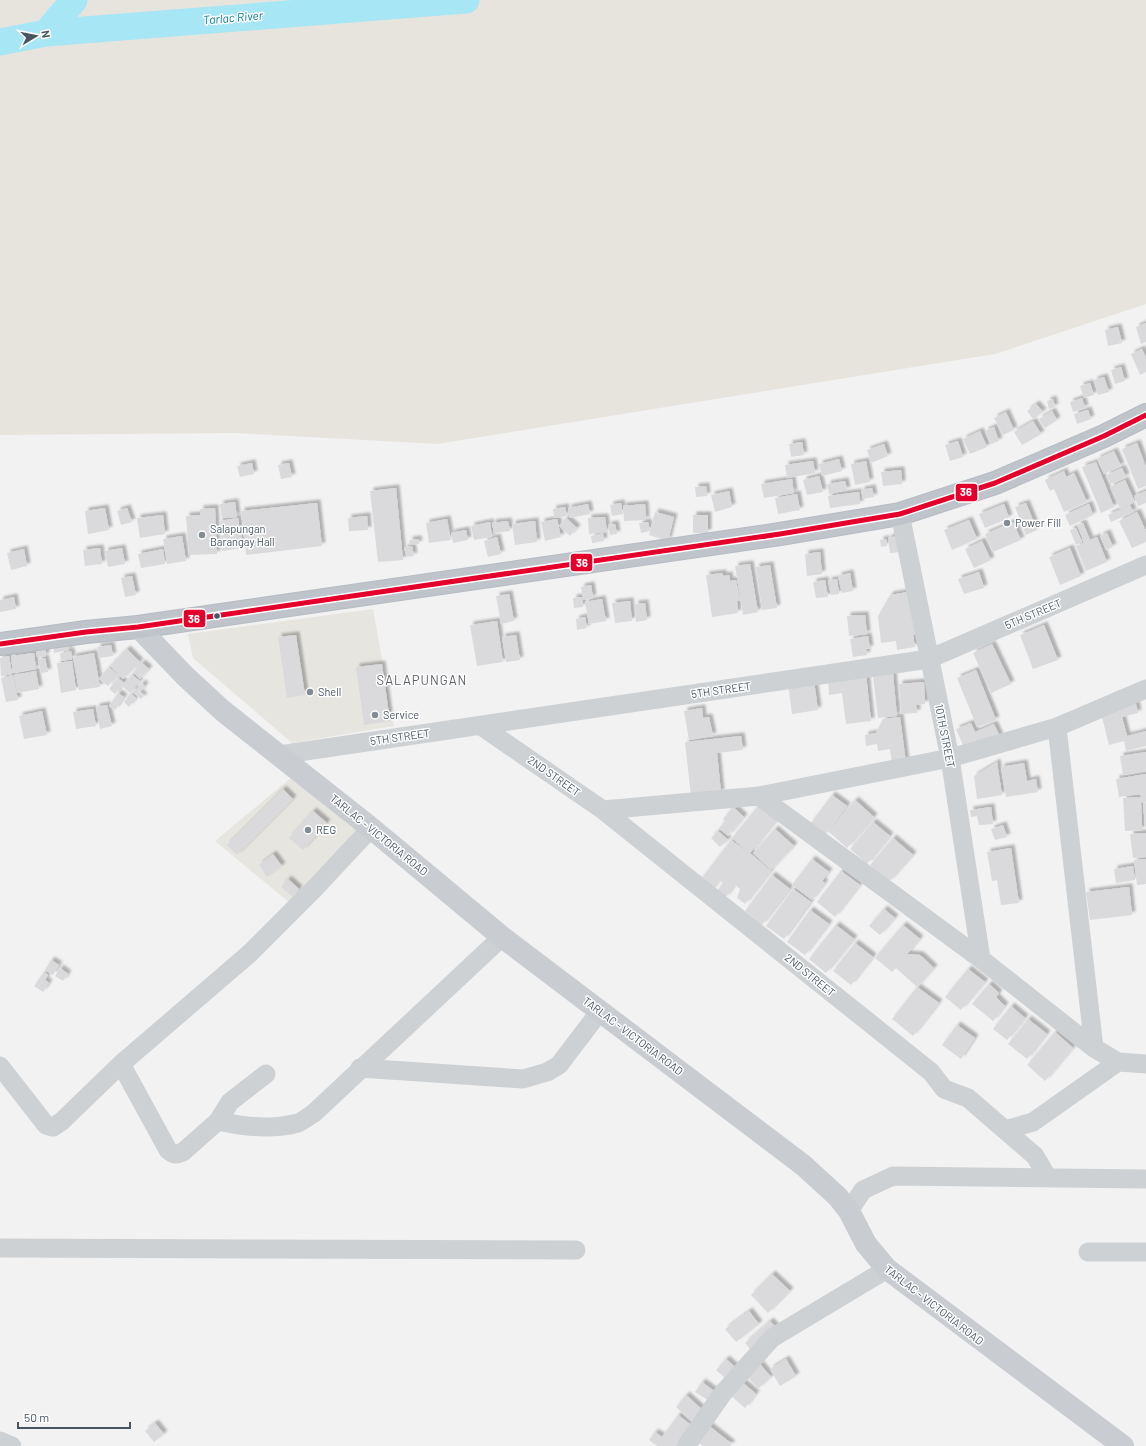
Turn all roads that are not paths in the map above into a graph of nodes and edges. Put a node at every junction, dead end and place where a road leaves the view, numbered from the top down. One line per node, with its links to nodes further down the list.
1 (1146, 415): 2 (highway)
2 (900, 514): 4 (highway); 6 (street, 10TH STREET)
3 (1146, 565): 6 (street, 5TH STREET)
4 (138, 627): 5 (highway); 10 (main road, TARLAC - VICTORIA ROAD)
5 (0, 644)
6 (929, 659): 8 (street, 5TH STREET); 11 (street, 10TH STREET)
7 (1146, 689): 9 (street)
8 (481, 726): 10 (street, 5TH STREET); 13 (street, 2ND STREET)
9 (1057, 727): 11 (street); 18 (street)
10 (279, 755): 14 (main road, TARLAC - VICTORIA ROAD)
11 (950, 758): 12 (street); 16 (street, 10TH STREET)
12 (759, 796): 13 (street); 16 (street)
13 (603, 810): 26 (street, 2ND STREET)
14 (371, 828): 15 (main road, TARLAC - VICTORIA ROAD); 20 (street)
15 (502, 937): 17 (main road, TARLAC - VICTORIA ROAD); 23 (street)
16 (981, 959): 18 (street)
17 (600, 1011): 23 (street); 29 (main road, TARLAC - VICTORIA ROAD)
18 (1094, 1048): 19 (street)
19 (1118, 1062): 21 (street); 26 (street)
20 (121, 1064): 22 (street); 25 (street)
21 (1146, 1064)
22 (0, 1066)
23 (360, 1068): 25 (street)
24 (266, 1074): 25 (street)
25 (218, 1121)
26 (1005, 1130): 27 (street, 2ND STREET)
27 (1048, 1178): 28 (street); 29 (street)
28 (1146, 1180)
29 (849, 1211): 34 (main road, TARLAC - VICTORIA ROAD)
30 (0, 1248): 31 (street)
31 (576, 1250)
32 (1088, 1252): 33 (street)
33 (1146, 1252)
34 (887, 1269): 37 (street); 38 (main road, TARLAC - VICTORIA ROAD)
35 (0, 1441): 36 (street)
36 (12, 1446)
37 (686, 1446)
38 (1123, 1446)

